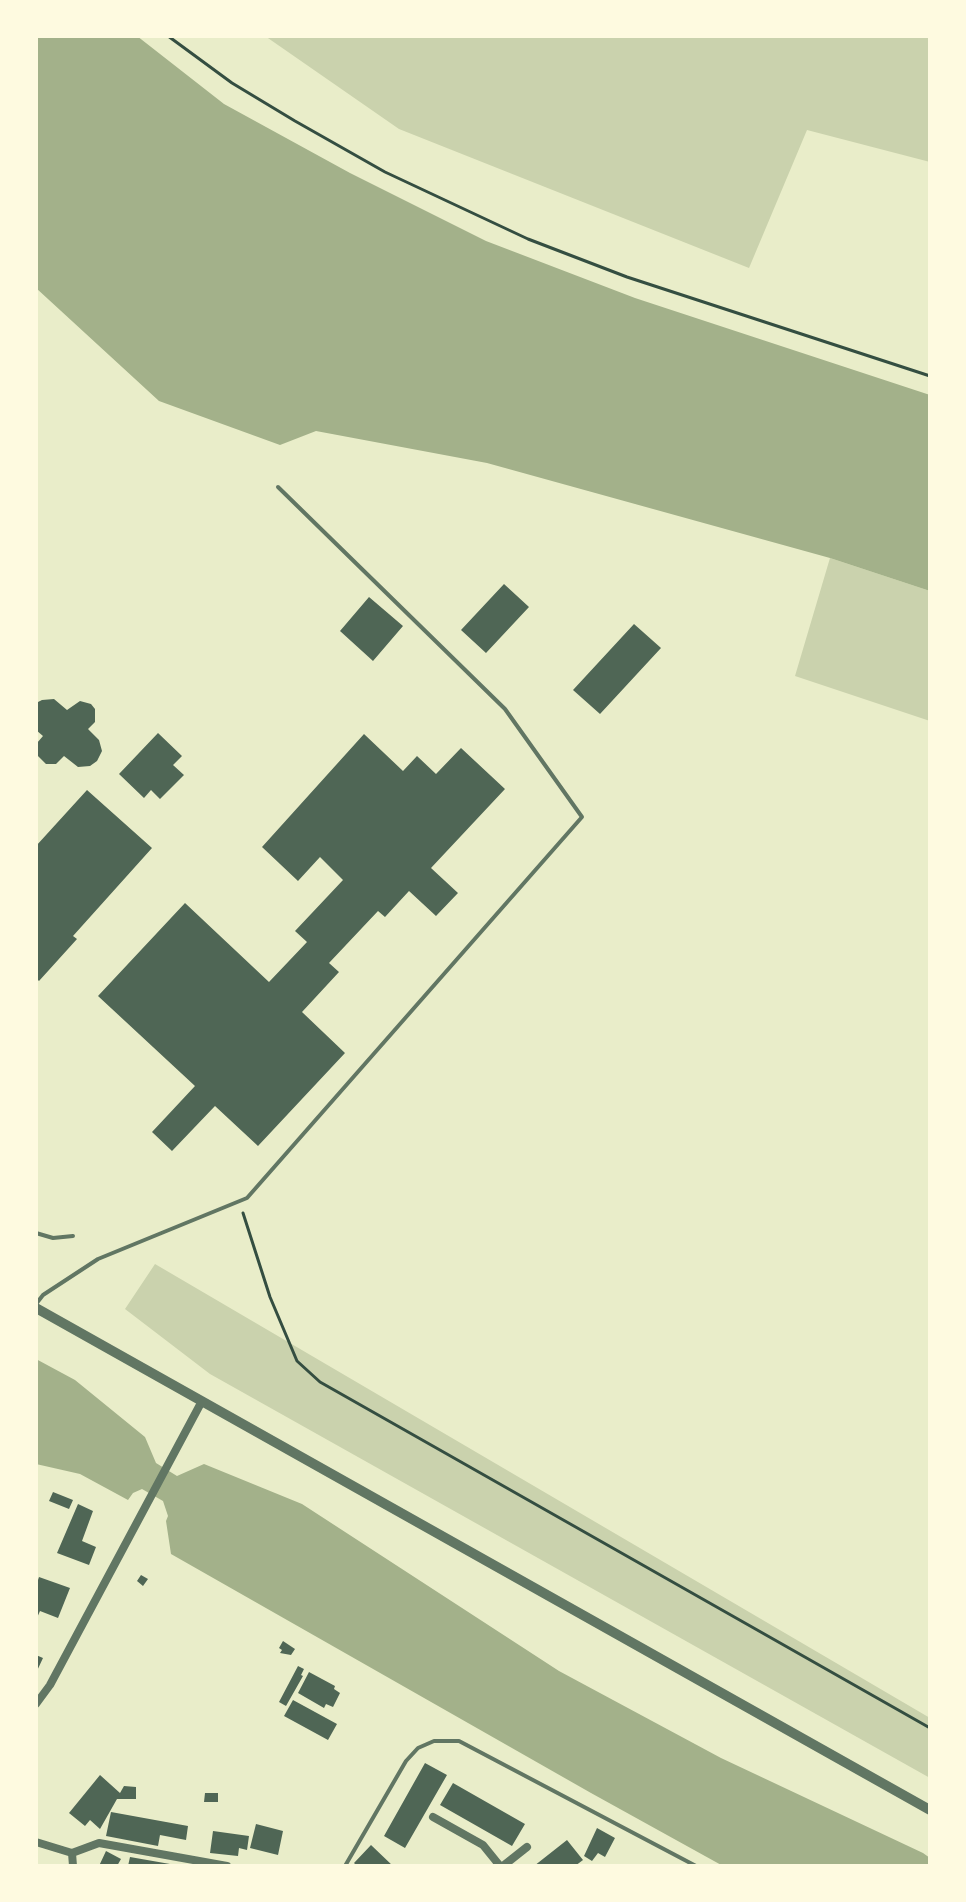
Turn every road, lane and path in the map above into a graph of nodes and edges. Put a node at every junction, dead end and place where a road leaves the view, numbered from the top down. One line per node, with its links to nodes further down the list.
1 (168, 36): 2 (path)
2 (930, 376)
3 (278, 487): 4 (lane)
4 (239, 1201): 7 (lane); 10 (path)
5 (36, 1233): 6 (lane)
6 (73, 1236)
7 (36, 1306): 8 (street)
8 (202, 1401): 9 (street); 11 (street)
9 (36, 1704)
10 (930, 1728)
11 (930, 1810)
12 (433, 1817): 19 (street)
13 (36, 1842): 15 (street)
14 (527, 1847): 19 (street)
15 (72, 1853): 16 (street); 17 (street)
16 (73, 1866)
17 (227, 1866)
18 (345, 1866): 20 (lane)
19 (501, 1866)
20 (696, 1866)

